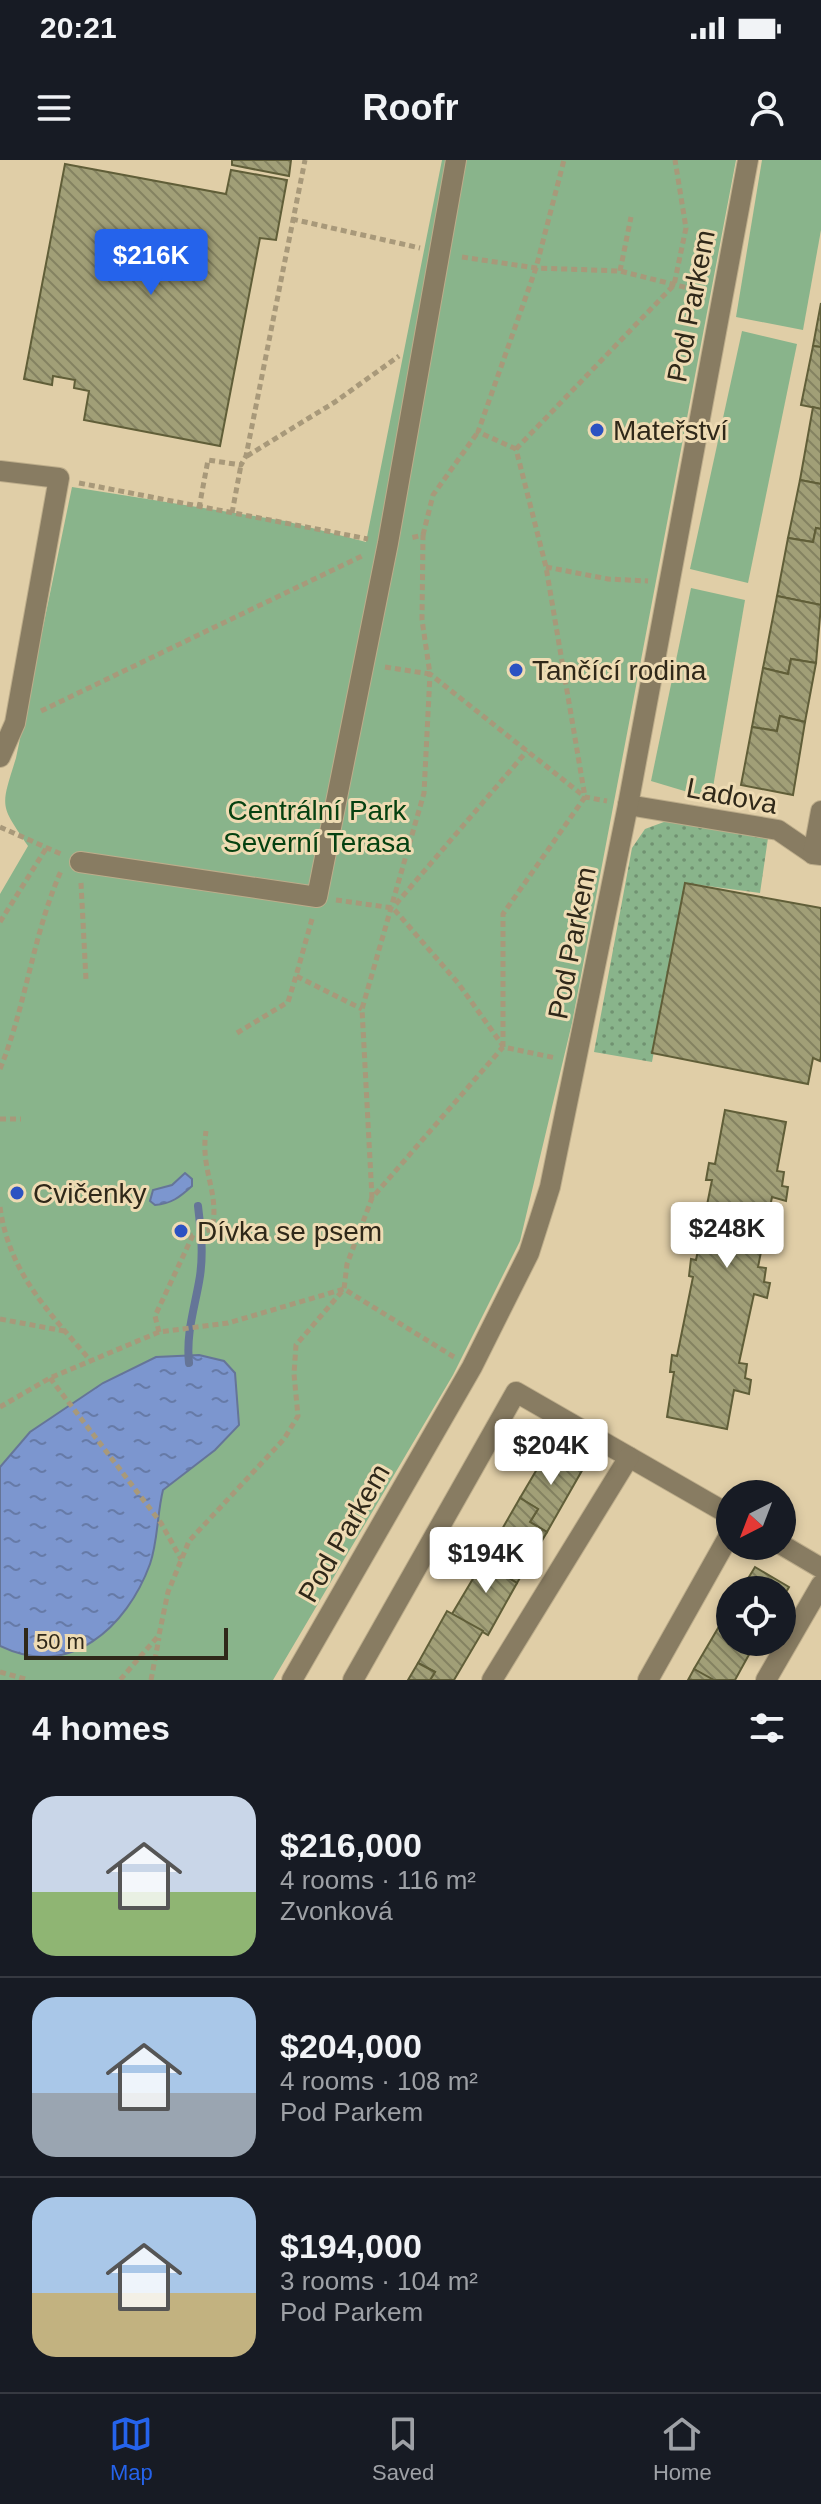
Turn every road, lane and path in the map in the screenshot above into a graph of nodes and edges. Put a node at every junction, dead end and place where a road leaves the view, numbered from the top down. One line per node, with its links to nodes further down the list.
1 (305, 160): 7 (path)
2 (456, 160): 8 (street)
3 (564, 160): 9 (path)
4 (675, 160): 11 (path)
5 (748, 160): 12 (street, Pod Parkem)
6 (631, 217): 10 (path)
7 (292, 219): 8 (path); 16 (path)
8 (439, 253): 9 (path); 13 (street)
9 (536, 268): 10 (path); 14 (path)
10 (620, 271): 11 (path)
11 (674, 285): 12 (path); 15 (path)
12 (721, 296): 25 (street, Pod Parkem)
13 (424, 337): 16 (path); 23 (street)
14 (478, 432): 15 (path); 22 (path)
15 (516, 449): 24 (path)
16 (246, 456): 17 (path)
17 (241, 465): 20 (path); 21 (path)
18 (0, 471): 19 (street)
19 (59, 478): 20 (path); 28 (street)
20 (199, 508): 21 (path)
21 (232, 513): 23 (path)
22 (423, 535): 23 (path); 27 (path)
23 (388, 543): 26 (street); 28 (path)
24 (546, 567): 25 (path); 31 (path)
25 (669, 585): 32 (street, Pod Parkem)
26 (363, 663): 27 (path); 38 (street)
27 (430, 674): 29 (path); 39 (path)
28 (15, 723): 30 (street)
29 (527, 751): 31 (path); 39 (path)
30 (0, 757)
31 (585, 797): 32 (path); 45 (path)
32 (628, 805): 36 (street, Ladova); 46 (street, Pod Parkem)
33 (821, 811): 36 (street)
34 (0, 827): 35 (path)
35 (47, 847): 37 (path); 40 (path)
36 (817, 855)
37 (80, 862): 38 (street); 42 (path); 47 (path)
38 (317, 897): 39 (path); 41 (path)
39 (393, 908): 43 (path); 45 (path)
40 (0, 922)
41 (296, 976): 43 (path); 44 (path)
42 (86, 980)
43 (362, 1009): 51 (path)
44 (237, 1033)
45 (503, 1047): 46 (path); 51 (path)
46 (577, 1063): 58 (street, Pod Parkem)
47 (0, 1069)
48 (0, 1119): 49 (path)
49 (21, 1119)
50 (206, 1131): 56 (path)
51 (372, 1198): 53 (path)
52 (0, 1207): 55 (path)
53 (344, 1289): 56 (path); 58 (path); 65 (path)
54 (0, 1319): 55 (path)
55 (65, 1331): 57 (path)
56 (159, 1332): 57 (path)
57 (90, 1360): 59 (path)
58 (472, 1367): 73 (street, Pod Parkem)
59 (50, 1378): 60 (path); 65 (path)
60 (0, 1407)
61 (629, 1457): 62 (street); 74 (street); 75 (street)
62 (716, 1507)
63 (796, 1553): 66 (street)
64 (716, 1559): 76 (street)
65 (181, 1560): 68 (path)
66 (821, 1568)
67 (821, 1585): 77 (street)
68 (159, 1635): 71 (path); 72 (path)
69 (0, 1672): 70 (path)
70 (29, 1680)
71 (120, 1680)
72 (151, 1680)
73 (292, 1680)
74 (353, 1680)
75 (492, 1680)
76 (648, 1680)
77 (766, 1680)

